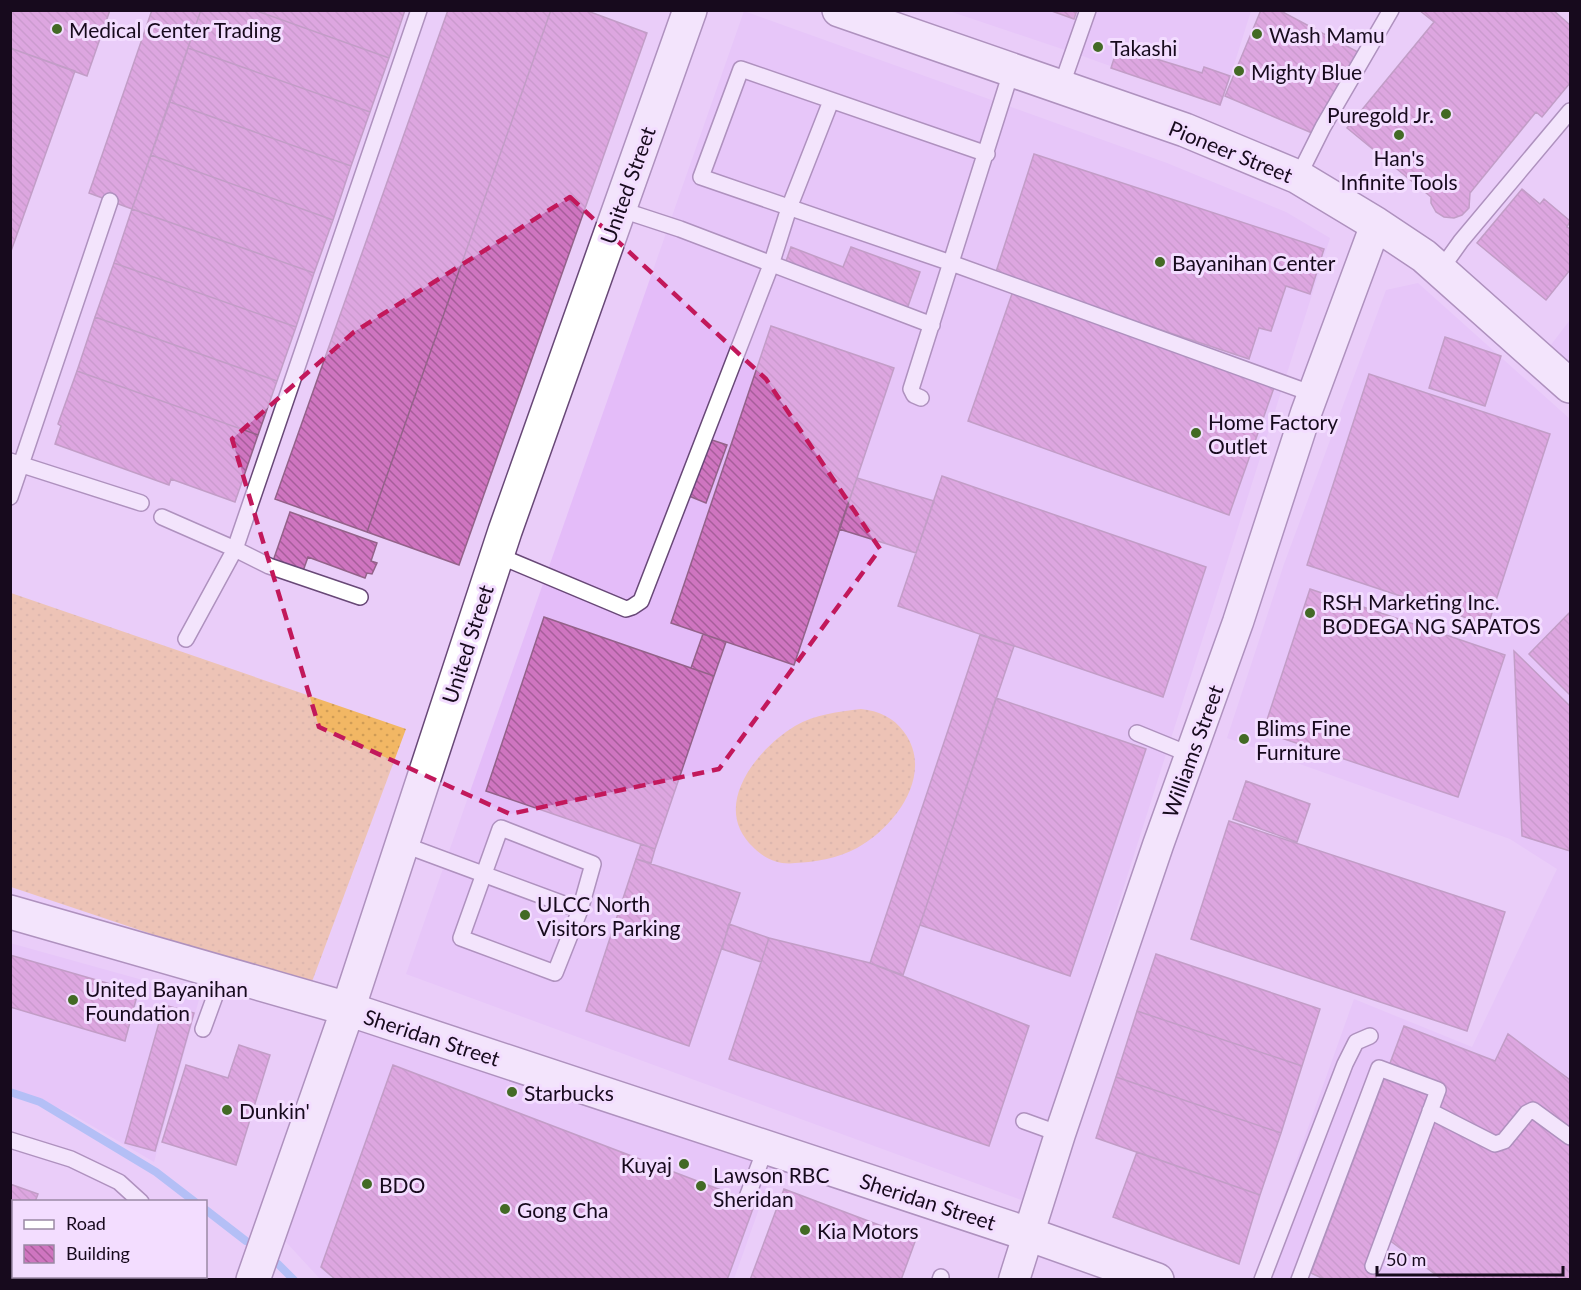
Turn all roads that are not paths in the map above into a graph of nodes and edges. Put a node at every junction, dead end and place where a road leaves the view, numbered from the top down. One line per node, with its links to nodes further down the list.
1 (419, 10): 27 (lane)
2 (690, 10): 14 (street, United Street)
3 (839, 10): 6 (street, Pioneer Street)
4 (1088, 10): 7 (lane)
5 (1391, 10): 11 (lane)
6 (1012, 69): 7 (street, Pioneer Street); 10 (lane)
7 (1062, 87): 11 (street, Pioneer Street)
8 (831, 101): 10 (lane); 13 (lane); 13 (lane)
9 (1570, 111): 18 (lane)
10 (987, 154): 16 (lane)
11 (1298, 177): 15 (street, Pioneer Street)
12 (110, 201): 23 (lane)
13 (789, 208): 16 (lane); 17 (lane)
14 (619, 209): 17 (lane); 28 (street, United Street)
15 (1376, 224): 18 (street, Pioneer Street); 21 (street, Williams Street)
16 (951, 263): 19 (lane); 21 (lane)
17 (771, 265): 19 (lane); 28 (lane)
18 (1441, 269): 20 (street, Pioneer Street)
19 (932, 325): 22 (lane)
20 (1570, 386)
21 (1313, 393): 32 (street, Williams Street)
22 (921, 398)
23 (16, 463): 24 (lane); 25 (lane)
24 (10, 497)
25 (141, 503)
26 (162, 517): 27 (lane)
27 (236, 549): 29 (lane); 30 (lane)
28 (497, 555): 33 (street, United Street)
29 (360, 597)
30 (186, 639)
31 (1137, 734): 32 (lane)
32 (1191, 755): 43 (street, Williams Street)
33 (402, 844): 34 (lane); 38 (street, United Street)
34 (483, 875): 35 (lane); 35 (lane); 35 (lane)
35 (579, 910)
36 (10, 912): 37 (street, Sheridan Street)
37 (223, 974): 38 (street, Sheridan Street); 39 (lane)
38 (348, 1009): 46 (street, Sheridan Street); 51 (street, United Street)
39 (203, 1029)
40 (1371, 1036): 54 (lane)
41 (1430, 1112): 44 (lane); 50 (lane); 55 (lane)
42 (1024, 1121): 43 (lane)
43 (1060, 1134): 49 (street, Williams Street)
44 (1570, 1137)
45 (10, 1140): 47 (lane)
46 (766, 1147): 48 (lane); 49 (street, Sheridan Street)
47 (139, 1200)
48 (746, 1200)
49 (1028, 1234): 52 (street, Williams Street); 53 (street, Sheridan Street)
50 (1373, 1266)
51 (253, 1280)
52 (1014, 1280)
53 (1157, 1280)
54 (1262, 1280)
55 (1299, 1280)

